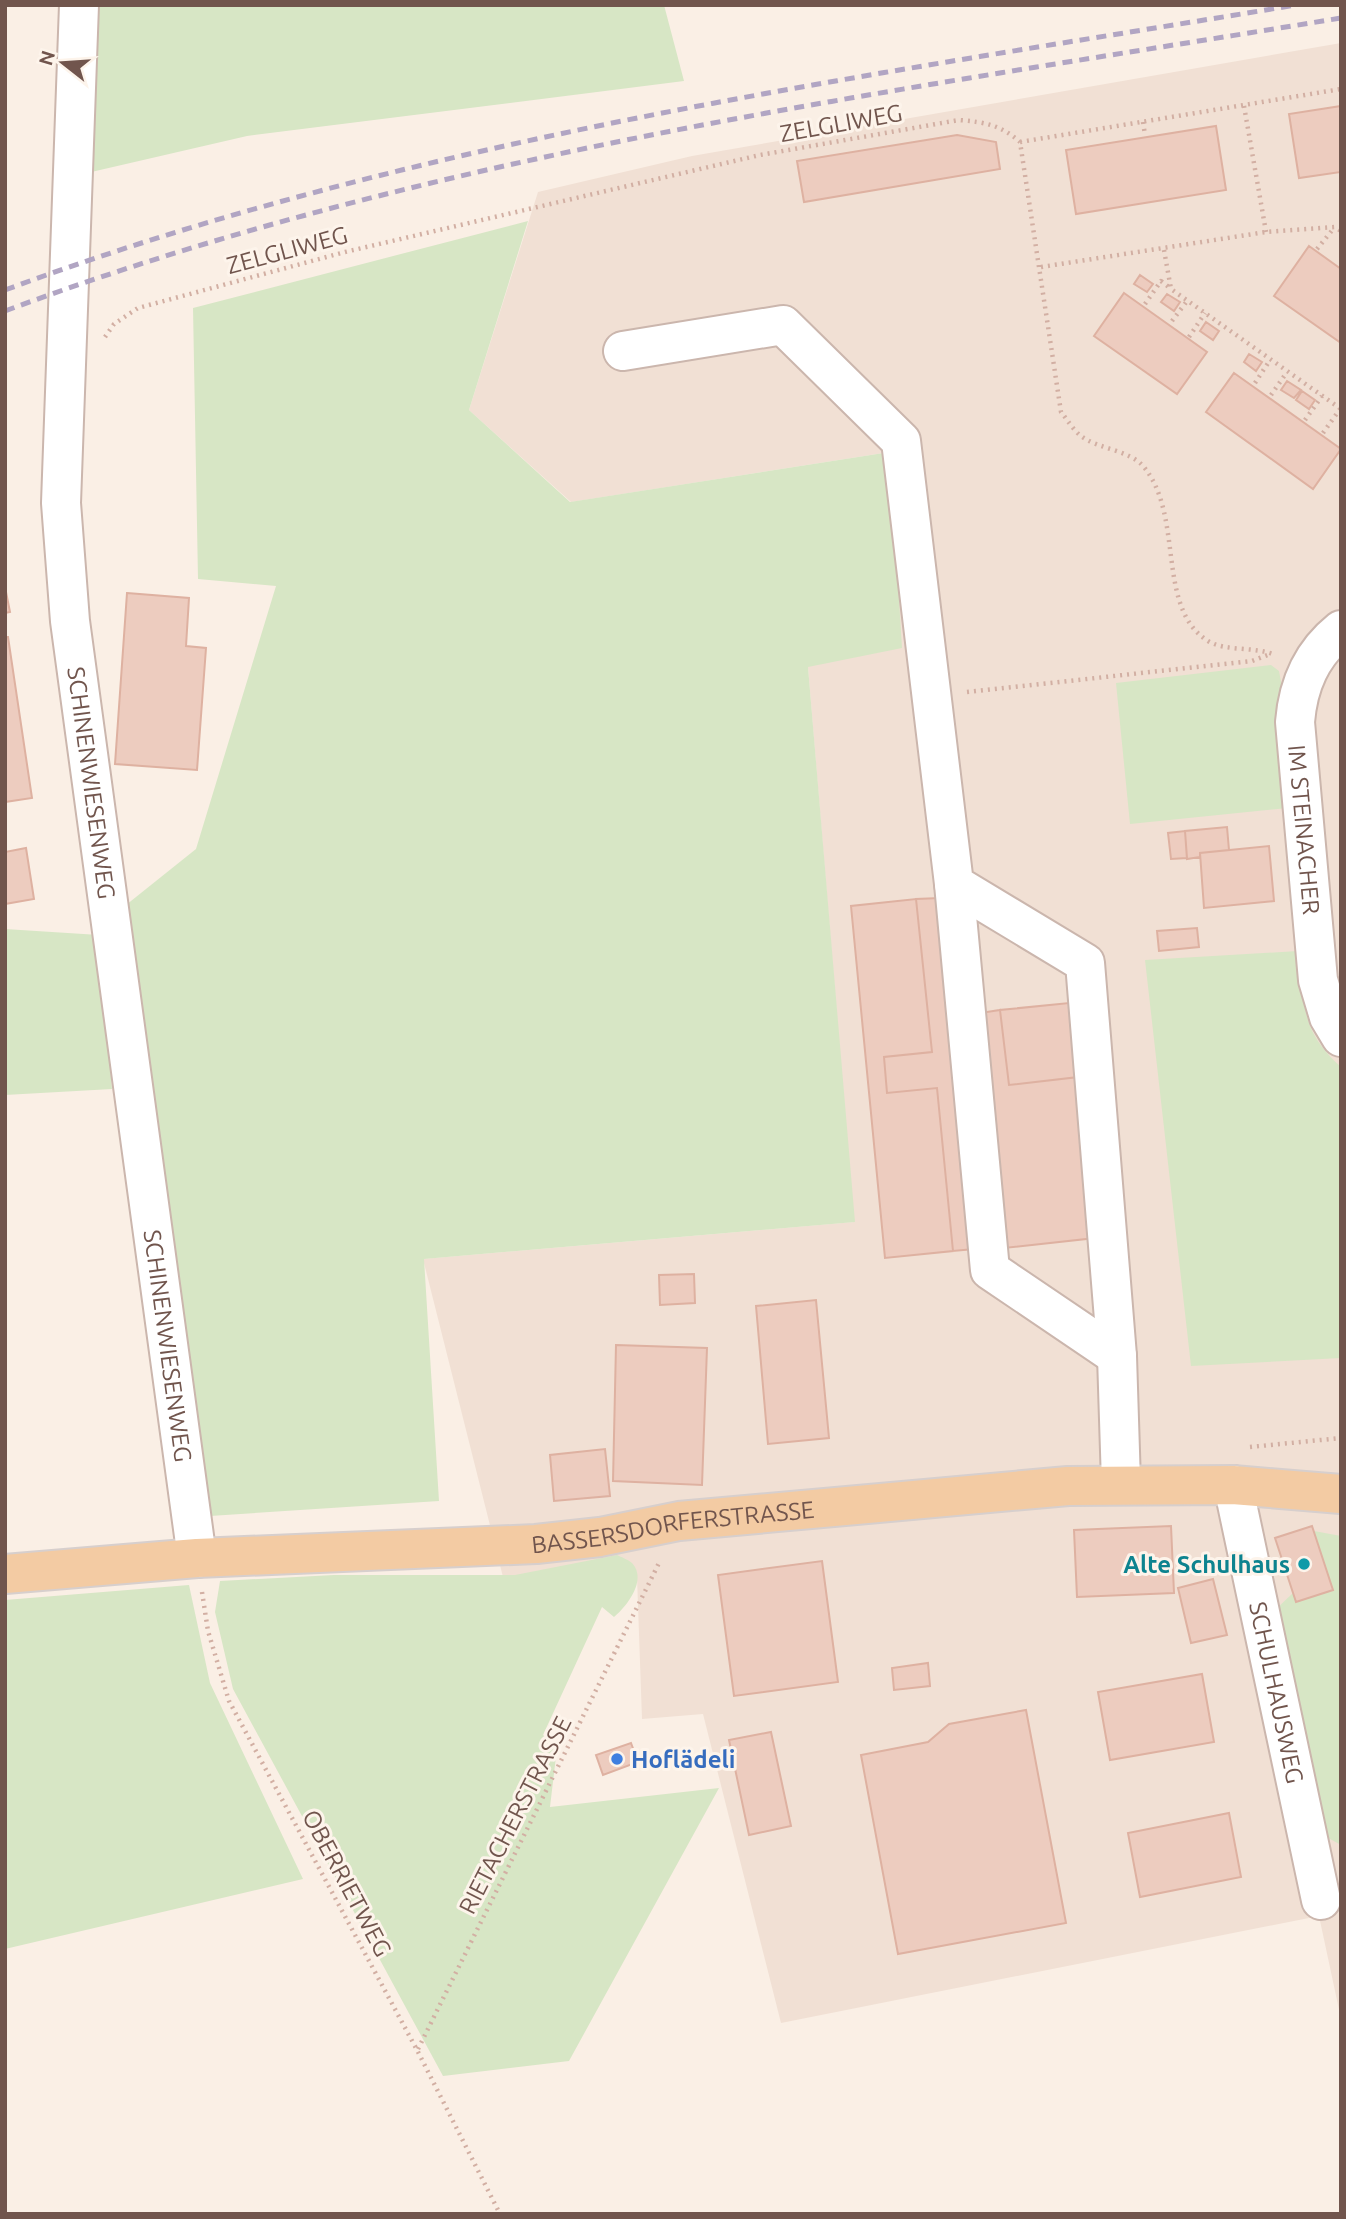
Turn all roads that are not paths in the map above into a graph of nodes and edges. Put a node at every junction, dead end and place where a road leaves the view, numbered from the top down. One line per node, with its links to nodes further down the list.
1 (79, 5): 11 (street, SCHINENWIESENWEG)
2 (623, 351): 4 (street)
3 (1341, 631): 5 (street, IM STEINACHER)
4 (954, 884): 7 (street); 7 (street)
5 (1327, 921): 6 (street, IM STEINACHER)
6 (1341, 1037)
7 (1117, 1356): 8 (street)
8 (1121, 1483): 9 (main road, BASSERSDORFERSTRASSE); 11 (main road, BASSERSDORFERSTRASSE)
9 (1233, 1485): 10 (main road, BASSERSDORFERSTRASSE); 13 (street, SCHULHAUSWEG)
10 (1341, 1494)
11 (197, 1558): 12 (main road, BASSERSDORFERSTRASSE)
12 (5, 1574)
13 (1321, 1900)

